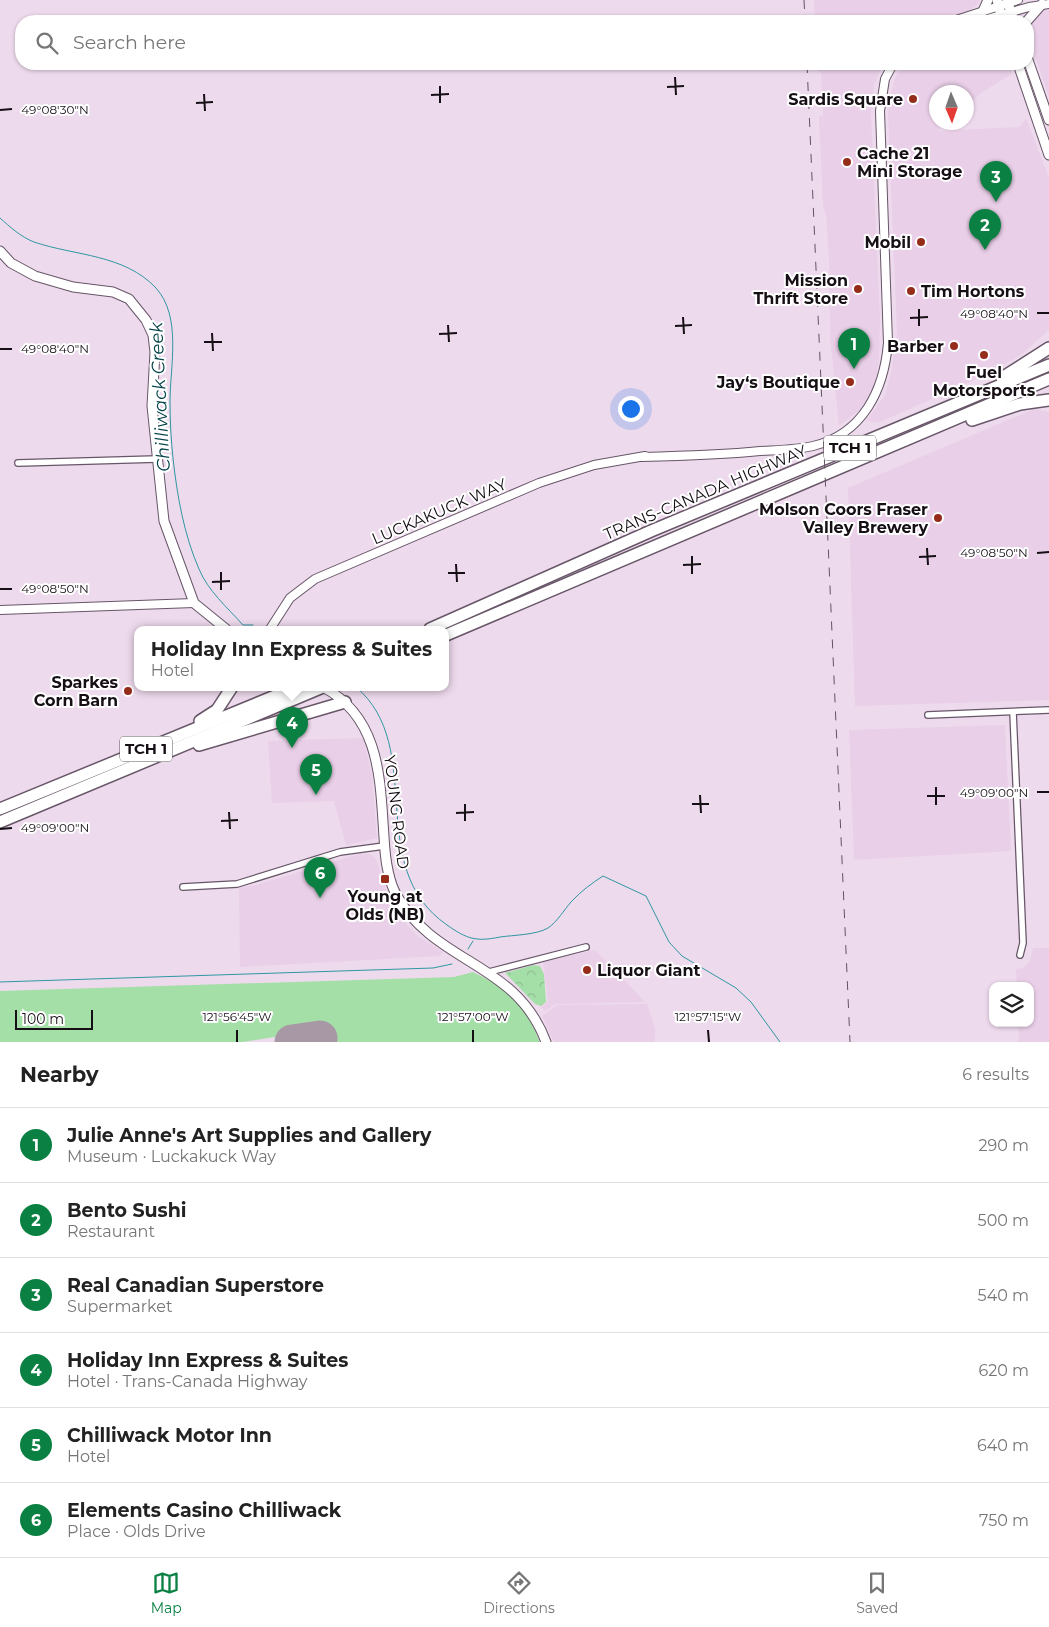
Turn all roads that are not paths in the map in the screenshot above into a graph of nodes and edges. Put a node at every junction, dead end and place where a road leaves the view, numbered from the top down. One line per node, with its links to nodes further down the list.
1 (988, 0): 5 (main road)
2 (1018, 0): 4 (street)
3 (1046, 4): 4 (street); 8 (main road)
4 (1008, 5): 6 (street)
5 (983, 11): 6 (street); 7 (street)
6 (1000, 11)
7 (971, 15)
8 (1034, 15)
9 (890, 70): 26 (street, LUCKAKUCK WAY)
10 (1020, 70): 13 (main road)
11 (1032, 70): 12 (main road)
12 (1049, 120)
13 (1049, 155)
14 (0, 250): 20 (main road)
15 (1049, 348): 19 (highway)
16 (1049, 365): 19 (highway, TRANS-CANADA HIGHWAY / TCH 1)
17 (1049, 379): 22 (highway, TRANS-CANADA HIGHWAY / TCH 1)
18 (1049, 400): 22 (highway)
19 (901, 426): 27 (highway, TRANS-CANADA HIGHWAY / TCH 1)
20 (157, 459): 21 (street); 23 (main road)
21 (18, 463)
22 (839, 470): 28 (highway, TRANS-CANADA HIGHWAY / TCH 1)
23 (194, 603): 24 (street); 25 (main road)
24 (0, 610)
25 (222, 626)
26 (272, 626)
27 (437, 626)
28 (449, 634)
29 (229, 691): 36 (highway)
30 (297, 691): 36 (highway, TCH 1)
31 (329, 691): 32 (main road, YOUNG ROAD)
32 (344, 702): 36 (highway); 39 (main road, YOUNG ROAD)
33 (1049, 710): 34 (street)
34 (1013, 712): 35 (street); 42 (street)
35 (928, 715)
36 (108, 770): 37 (highway, TCH 1); 38 (highway, TCH 1)
37 (0, 809)
38 (0, 822)
39 (384, 846): 40 (street); 43 (main road, YOUNG ROAD)
40 (183, 887)
41 (586, 947): 43 (street)
42 (1020, 955)
43 (489, 972): 44 (main road, YOUNG ROAD)
44 (546, 1042)

